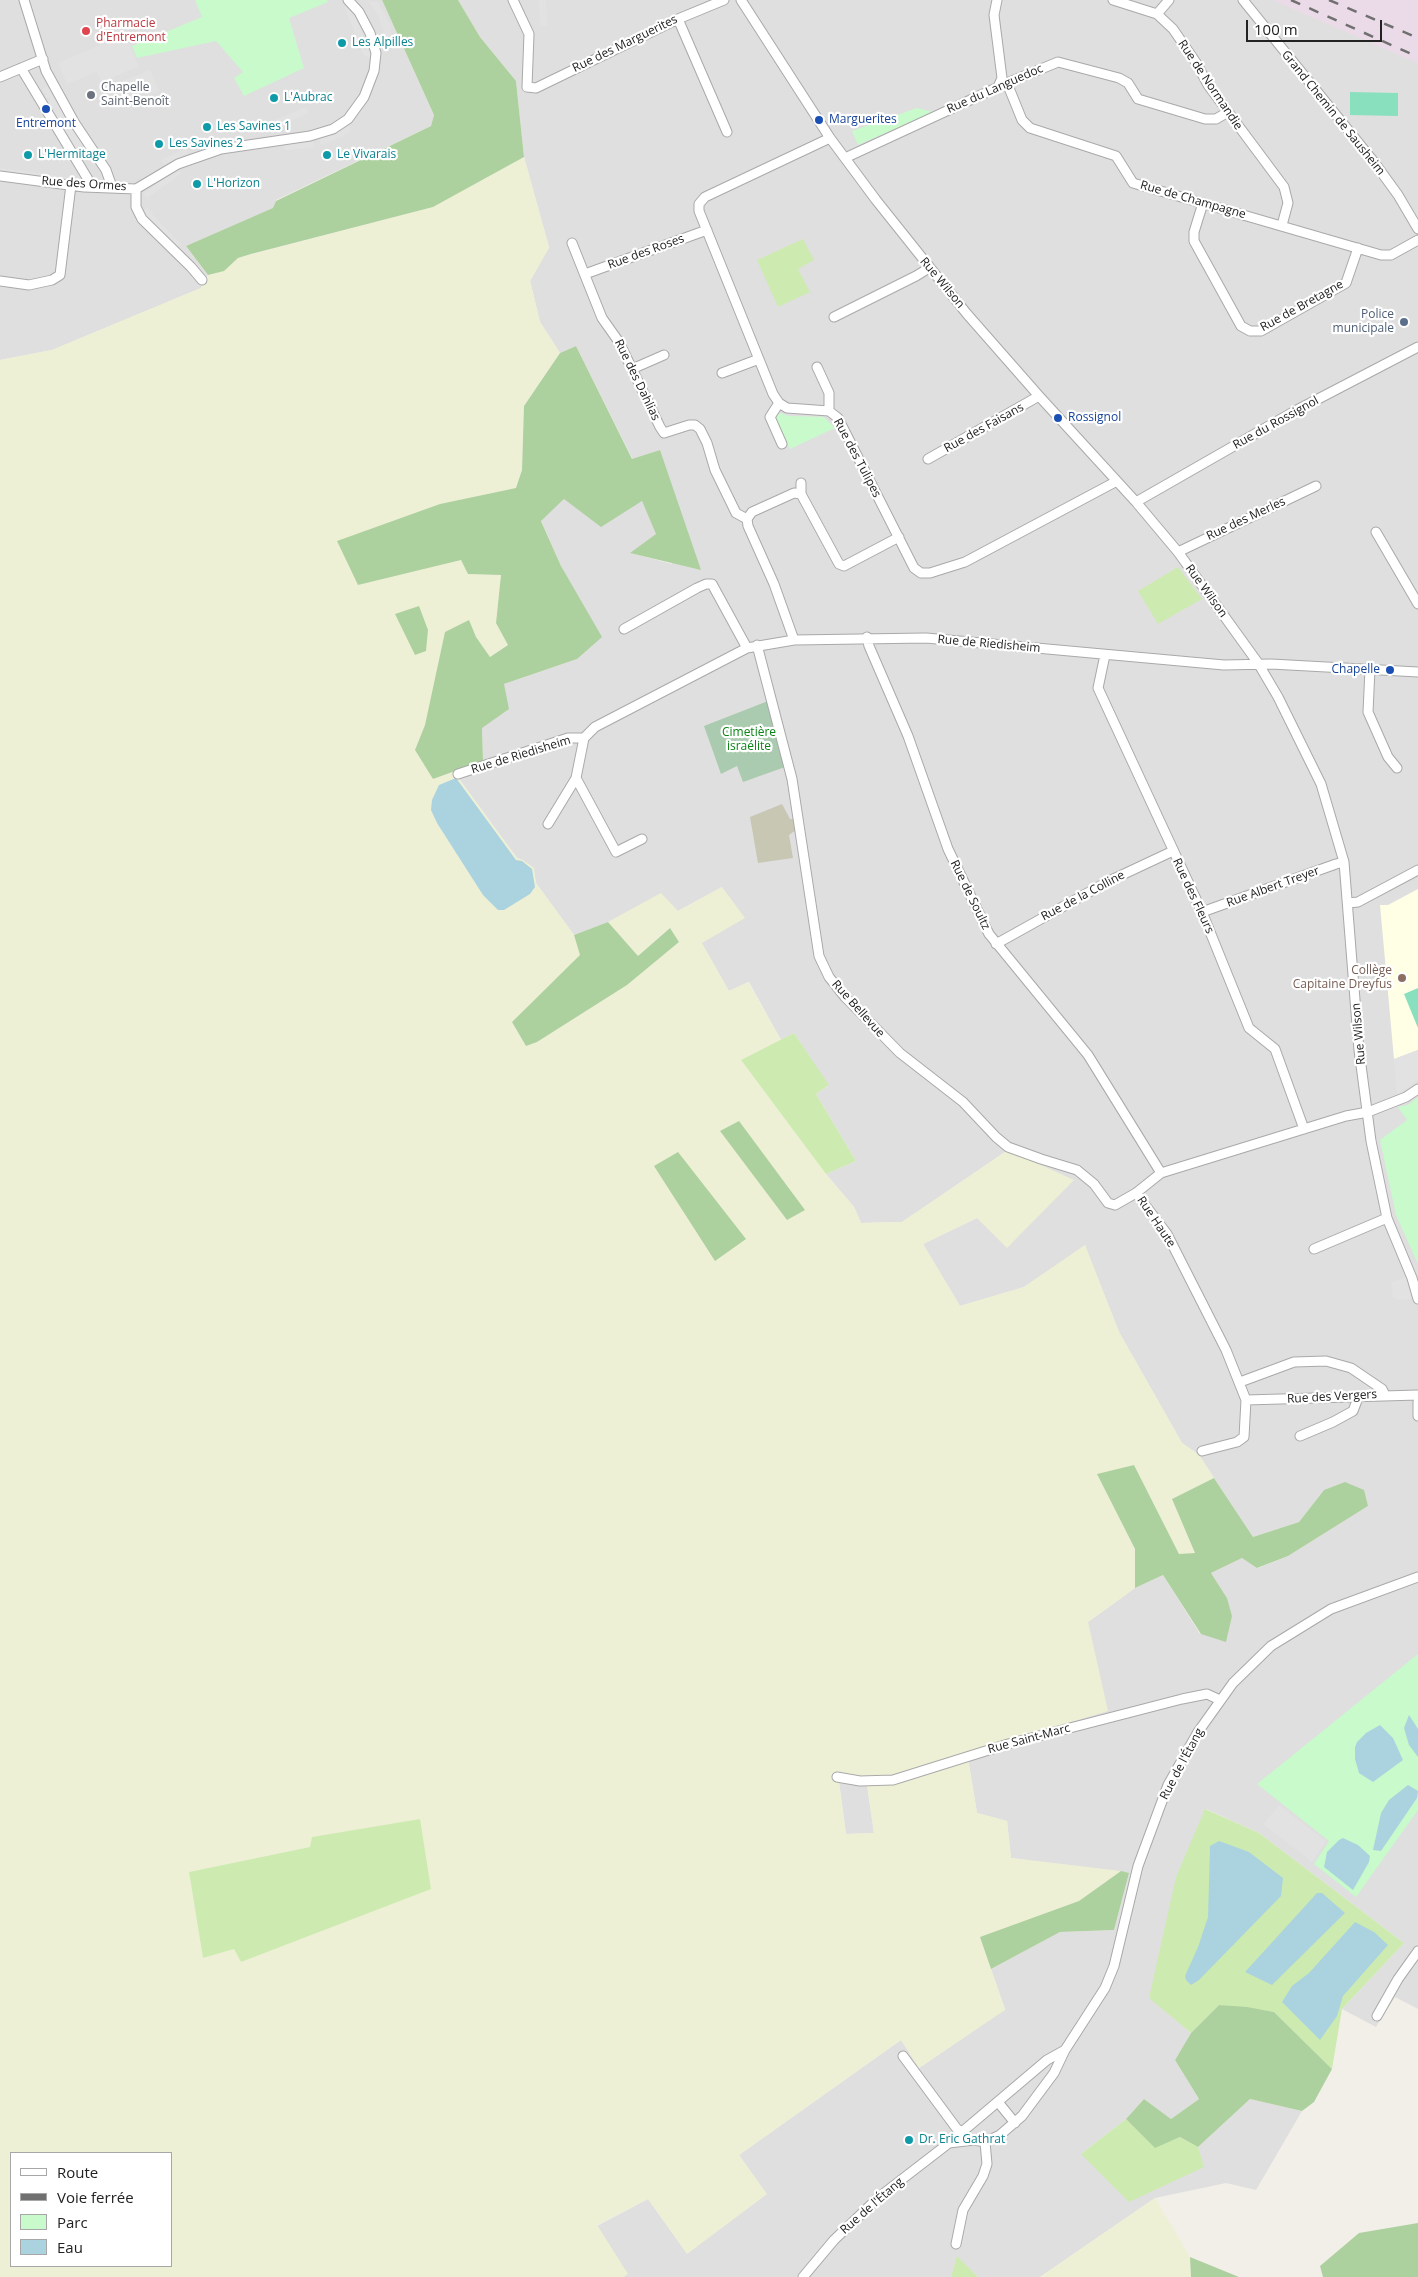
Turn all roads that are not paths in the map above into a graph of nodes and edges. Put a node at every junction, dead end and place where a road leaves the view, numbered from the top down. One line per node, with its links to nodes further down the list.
1 (24, 0): 12 (street)
2 (348, 0): 26 (street, Rue des Ormes)
3 (513, 0): 11 (street, Rue des Marguerites)
4 (724, 0): 11 (street, Rue des Marguerites)
5 (741, 0): 19 (street, Rue Wilson)
6 (997, 0): 16 (street)
7 (1113, 0): 10 (street, Rue de Normandie)
8 (1169, 0): 10 (street)
9 (1243, 0): 29 (street, Grand Chemin de Sausheim)
10 (1157, 14): 17 (street, Rue de Normandie)
11 (678, 19): 18 (street)
12 (43, 59): 13 (street); 25 (street)
13 (21, 68): 14 (street); 21 (street)
14 (0, 77)
15 (1007, 83): 16 (street, Rue du Languedoc); 17 (street, Rue du Languedoc); 27 (street, Rue de Champagne)
16 (998, 87): 20 (street, Rue du Languedoc)
17 (1228, 112): 28 (street, Rue de Normandie)
18 (727, 132)
19 (830, 138): 20 (street, Rue Wilson); 30 (street)
20 (845, 158): 34 (street, Rue Wilson)
21 (82, 173): 23 (street); 24 (street)
22 (0, 176): 23 (street, Rue des Ormes)
23 (74, 186): 24 (street, Rue des Ormes); 37 (street)
24 (92, 186): 25 (street, Rue des Ormes)
25 (112, 186): 26 (street, Rue des Ormes)
26 (136, 189): 36 (street)
27 (1203, 203): 28 (street, Rue de Champagne); 33 (street, Rue de Bretagne)
28 (1282, 225): 33 (street, Rue de Champagne)
29 (1418, 229)
30 (706, 230): 35 (street, Rue des Roses); 41 (street)
31 (1418, 240): 33 (street, Rue de Champagne)
32 (572, 243): 35 (street, Rue des Dahlias)
33 (1358, 248)
34 (928, 268): 38 (street); 45 (street, Rue Wilson)
35 (585, 274): 43 (street, Rue des Dahlias)
36 (202, 280)
37 (0, 281)
38 (834, 317)
39 (1418, 347): 54 (street, Rue du Rossignol)
40 (664, 355): 43 (street)
41 (759, 359): 44 (street); 46 (street)
42 (817, 367): 47 (street)
43 (632, 370): 55 (street, Rue des Dahlias)
44 (722, 373)
45 (1039, 396): 49 (street, Rue des Faisans); 50 (street, Rue Wilson)
46 (779, 403): 47 (street, Rue des Tulipes); 48 (street)
47 (829, 410): 57 (street, Rue des Tulipes)
48 (782, 444)
49 (928, 459)
50 (1116, 480): 54 (street, Rue Wilson); 57 (street, Rue des Tulipes)
51 (801, 483): 53 (street)
52 (1316, 486): 58 (street, Rue des Merles)
53 (801, 494): 55 (street); 57 (street)
54 (1136, 502): 58 (street, Rue Wilson)
55 (747, 519): 62 (street, Rue des Dahlias)
56 (1376, 532): 59 (street)
57 (899, 537)
58 (1178, 552): 65 (street, Rue Wilson)
59 (1418, 604)
60 (624, 630): 63 (street)
61 (867, 637): 62 (street, Rue de Riedisheim); 64 (street, Rue de Riedisheim); 79 (street, Rue de Soultz)
62 (794, 640): 63 (street, Rue de Riedisheim)
63 (752, 647): 68 (street, Rue de Riedisheim); 84 (street, Rue Bellevue)
64 (1106, 655): 65 (street, Rue de Riedisheim); 74 (street, Rue des Fleurs)
65 (1258, 663): 66 (street, Rue de Riedisheim); 75 (street, Rue Wilson)
66 (1370, 669): 67 (street, Rue de Riedisheim); 69 (street)
67 (1418, 672)
68 (584, 738): 70 (street, Rue de Riedisheim); 71 (street, Rue de Riedisheim)
69 (1396, 768)
70 (458, 774)
71 (576, 778): 72 (street, Rue de Riedisheim); 73 (street)
72 (548, 824)
73 (642, 839)
74 (1173, 851): 78 (street, Rue des Fleurs); 79 (street, Rue de la Colline)
75 (1344, 862): 77 (street, Rue Wilson); 78 (street, Rue Albert Treyer)
76 (1418, 870): 77 (street)
77 (1348, 903): 81 (street, Rue Wilson)
78 (1202, 912): 82 (street, Rue des Fleurs)
79 (996, 944): 83 (street, Rue de Soultz)
80 (1418, 1089): 81 (street, Rue Haute)
81 (1368, 1112): 82 (street, Rue Haute); 85 (street, Rue Wilson)
82 (1304, 1129): 83 (street, Rue Haute)
83 (1161, 1174): 84 (street, Rue Haute)
84 (1136, 1193): 88 (street, Rue Haute)
85 (1387, 1218): 86 (street); 87 (street, Rue Wilson)
86 (1314, 1249)
87 (1418, 1299)
88 (1240, 1382): 89 (street); 92 (street, Rue Haute)
89 (1385, 1395): 90 (street, Rue des Vergers); 91 (street, Rue des Vergers)
90 (1418, 1395)
91 (1358, 1398): 92 (street, Rue des Vergers); 95 (street)
92 (1246, 1400): 96 (street, Rue Haute)
93 (1418, 1402): 94 (street)
94 (1418, 1416)
95 (1300, 1436)
96 (1202, 1451)
97 (1418, 1577): 98 (street, Rue de l'Étang)
98 (1220, 1700): 99 (street, Rue Saint-Marc); 102 (street, Rue de l'Étang)
99 (837, 1777)
100 (1418, 1951): 101 (street)
101 (1377, 2016)
102 (1065, 2050): 104 (street, Rue de l'Étang); 105 (street, Rue de l'Étang)
103 (903, 2056): 106 (street)
104 (998, 2102): 105 (street); 106 (street, Rue de l'Étang)
105 (1015, 2123): 108 (street, Rue de l'Étang)
106 (961, 2132): 107 (street); 109 (street, Rue de l'Étang)
107 (974, 2140): 108 (street); 109 (street)
108 (985, 2142): 110 (street)
109 (948, 2143): 111 (street, Rue de l'Étang)
110 (956, 2244)
111 (803, 2277)

